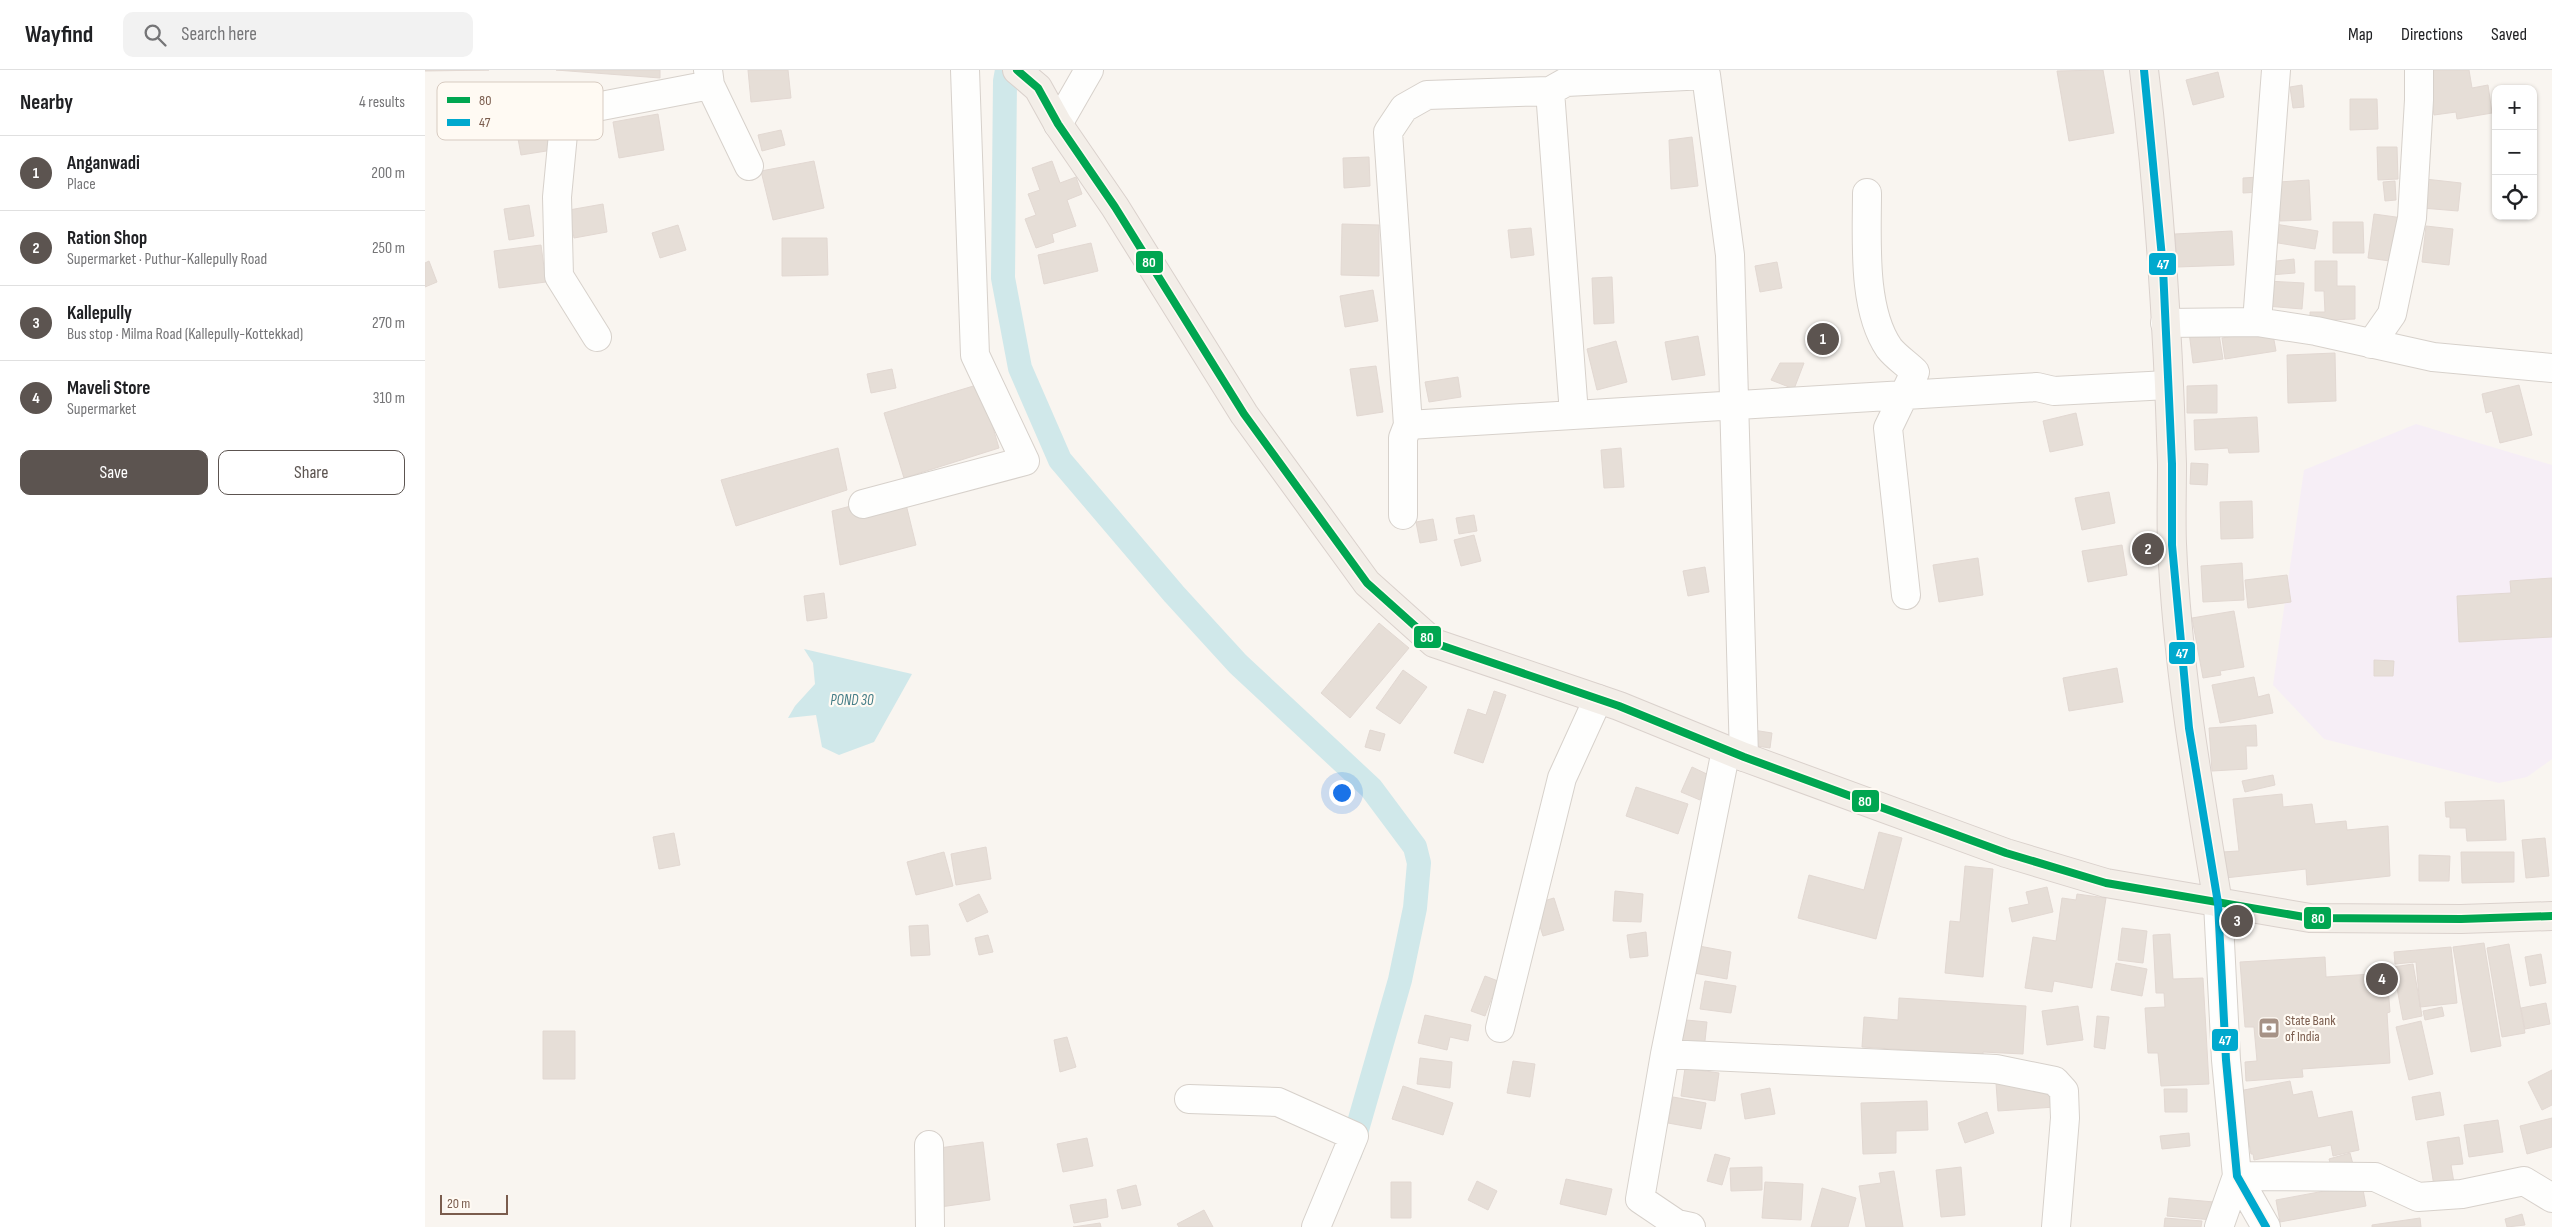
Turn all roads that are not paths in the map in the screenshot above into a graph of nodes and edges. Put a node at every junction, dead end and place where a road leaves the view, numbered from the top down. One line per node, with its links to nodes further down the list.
1 (965, 70): 24 (street)
2 (1017, 70): 10 (main road)
3 (1089, 70): 10 (street)
4 (2144, 70): 14 (main road)
5 (2276, 70): 15 (street)
6 (2419, 70): 17 (street)
7 (709, 77): 9 (street); 12 (street)
8 (1550, 92): 21 (street); 22 (street); 23 (street)
9 (603, 104)
10 (1058, 124): 27 (main road)
11 (562, 140): 16 (street)
12 (749, 166)
13 (1867, 193): 20 (street)
14 (2165, 322): 15 (street); 19 (main road)
15 (2257, 322): 17 (street)
16 (597, 336)
17 (2371, 344): 18 (street)
18 (2552, 368)
19 (2168, 385): 20 (street); 29 (main road)
20 (1903, 394): 21 (street); 26 (street)
21 (1734, 406): 22 (street); 28 (street)
22 (1574, 414): 23 (street)
23 (1408, 425): 25 (street)
24 (863, 504)
25 (1403, 515)
26 (1906, 595)
27 (1598, 699): 28 (main road); 31 (street)
28 (1735, 753): 29 (main road); 32 (street)
29 (2217, 903): 30 (main road); 35 (street)
30 (2552, 916)
31 (1500, 1028)
32 (1665, 1054): 39 (street); 40 (street)
33 (1189, 1099): 38 (street)
34 (929, 1145): 37 (street)
35 (2237, 1176): 36 (street); 41 (street); 42 (street)
36 (2552, 1198)
37 (930, 1227)
38 (1316, 1227)
39 (1691, 1227)
40 (2056, 1227)
41 (2219, 1227)
42 (2267, 1227)

